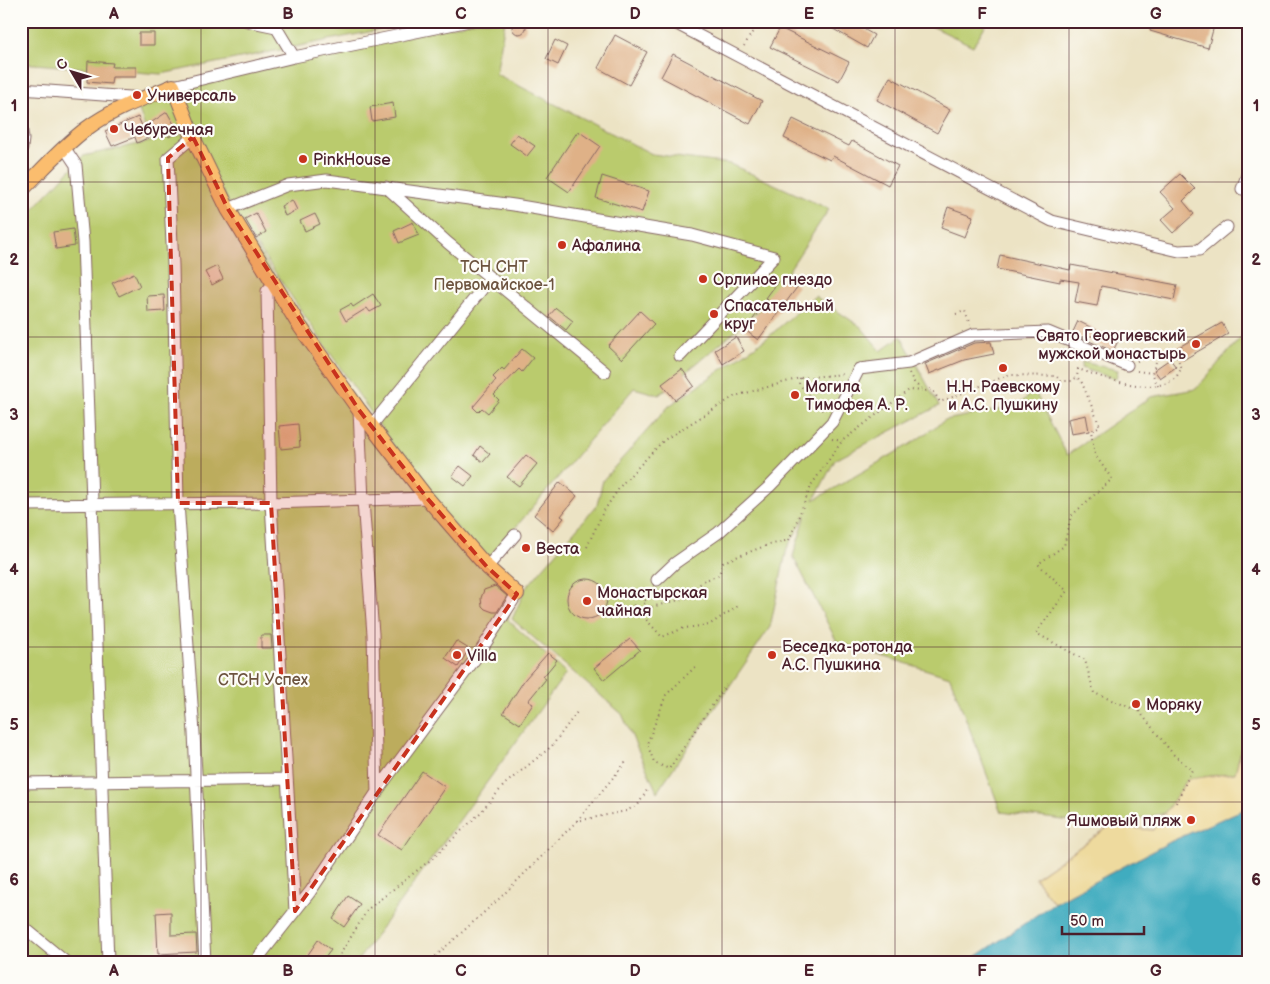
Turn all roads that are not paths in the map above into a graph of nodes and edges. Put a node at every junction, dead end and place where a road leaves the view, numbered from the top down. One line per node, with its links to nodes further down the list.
1 (247, 21): 4 (street)
2 (671, 21): 17 (street)
3 (465, 22): 4 (street)
4 (294, 57): 5 (street)
5 (173, 86): 7 (main road); 9 (main road)
6 (21, 89): 7 (street)
7 (144, 98): 10 (main road)
8 (21, 124): 11 (street)
9 (193, 137): 16 (main road); 27 (street)
10 (64, 147): 15 (main road); 29 (street)
11 (21, 155)
12 (1249, 170): 14 (street)
13 (386, 188): 16 (street); 18 (street); 20 (street)
14 (1242, 189)
15 (21, 191)
16 (228, 209): 19 (main road)
17 (1227, 227)
18 (491, 278): 22 (street); 24 (street)
19 (274, 283): 23 (main road); 28 (street)
20 (680, 356)
21 (1127, 365): 33 (street)
22 (605, 372)
23 (359, 410): 24 (main road); 26 (street)
24 (371, 426): 25 (main road)
25 (427, 498): 26 (street); 32 (main road)
26 (363, 501): 28 (street); 39 (street)
27 (178, 503): 28 (street); 29 (street); 36 (street)
28 (271, 503): 35 (street)
29 (92, 504): 30 (street); 37 (street)
30 (21, 505)
31 (515, 535): 32 (street)
32 (487, 567): 34 (main road)
33 (657, 585)
34 (517, 594): 39 (street)
35 (287, 779): 36 (street); 40 (street)
36 (196, 781): 37 (street); 44 (street)
37 (101, 782): 38 (street); 43 (street)
38 (21, 783)
39 (376, 793): 40 (street)
40 (295, 911): 45 (street)
41 (21, 925): 42 (street)
42 (67, 963)
43 (108, 963)
44 (205, 963)
45 (254, 963)

